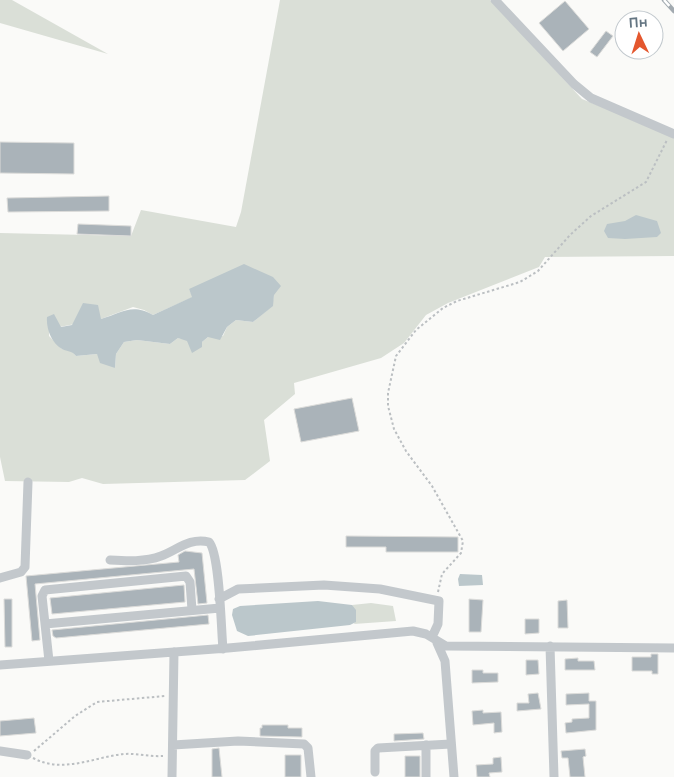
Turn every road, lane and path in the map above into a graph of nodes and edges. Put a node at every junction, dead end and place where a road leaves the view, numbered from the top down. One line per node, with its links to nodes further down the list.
1 (495, 0): 2 (street)
2 (672, 134): 6 (path)
3 (28, 482): 5 (street)
4 (110, 560): 7 (street)
5 (0, 578)
6 (439, 600): 7 (street); 10 (street)
7 (220, 603): 8 (street); 13 (street)
8 (192, 610): 9 (street); 9 (street)
9 (45, 624): 15 (street)
10 (434, 640): 11 (street); 13 (street); 18 (street)
11 (550, 646): 12 (street); 29 (street)
12 (674, 648)
13 (223, 649): 14 (street)
14 (174, 652): 15 (street); 17 (street)
15 (49, 661): 16 (street)
16 (0, 664)
17 (174, 693): 20 (street); 22 (path)
18 (451, 744): 19 (street); 28 (street)
19 (426, 745): 24 (street); 27 (street)
20 (173, 746): 23 (street); 26 (street)
21 (0, 751): 22 (street)
22 (28, 755): 23 (path)
23 (173, 756): 25 (street)
24 (375, 772)
25 (172, 777)
26 (311, 777)
27 (426, 777)
28 (454, 777)
29 (554, 777)

